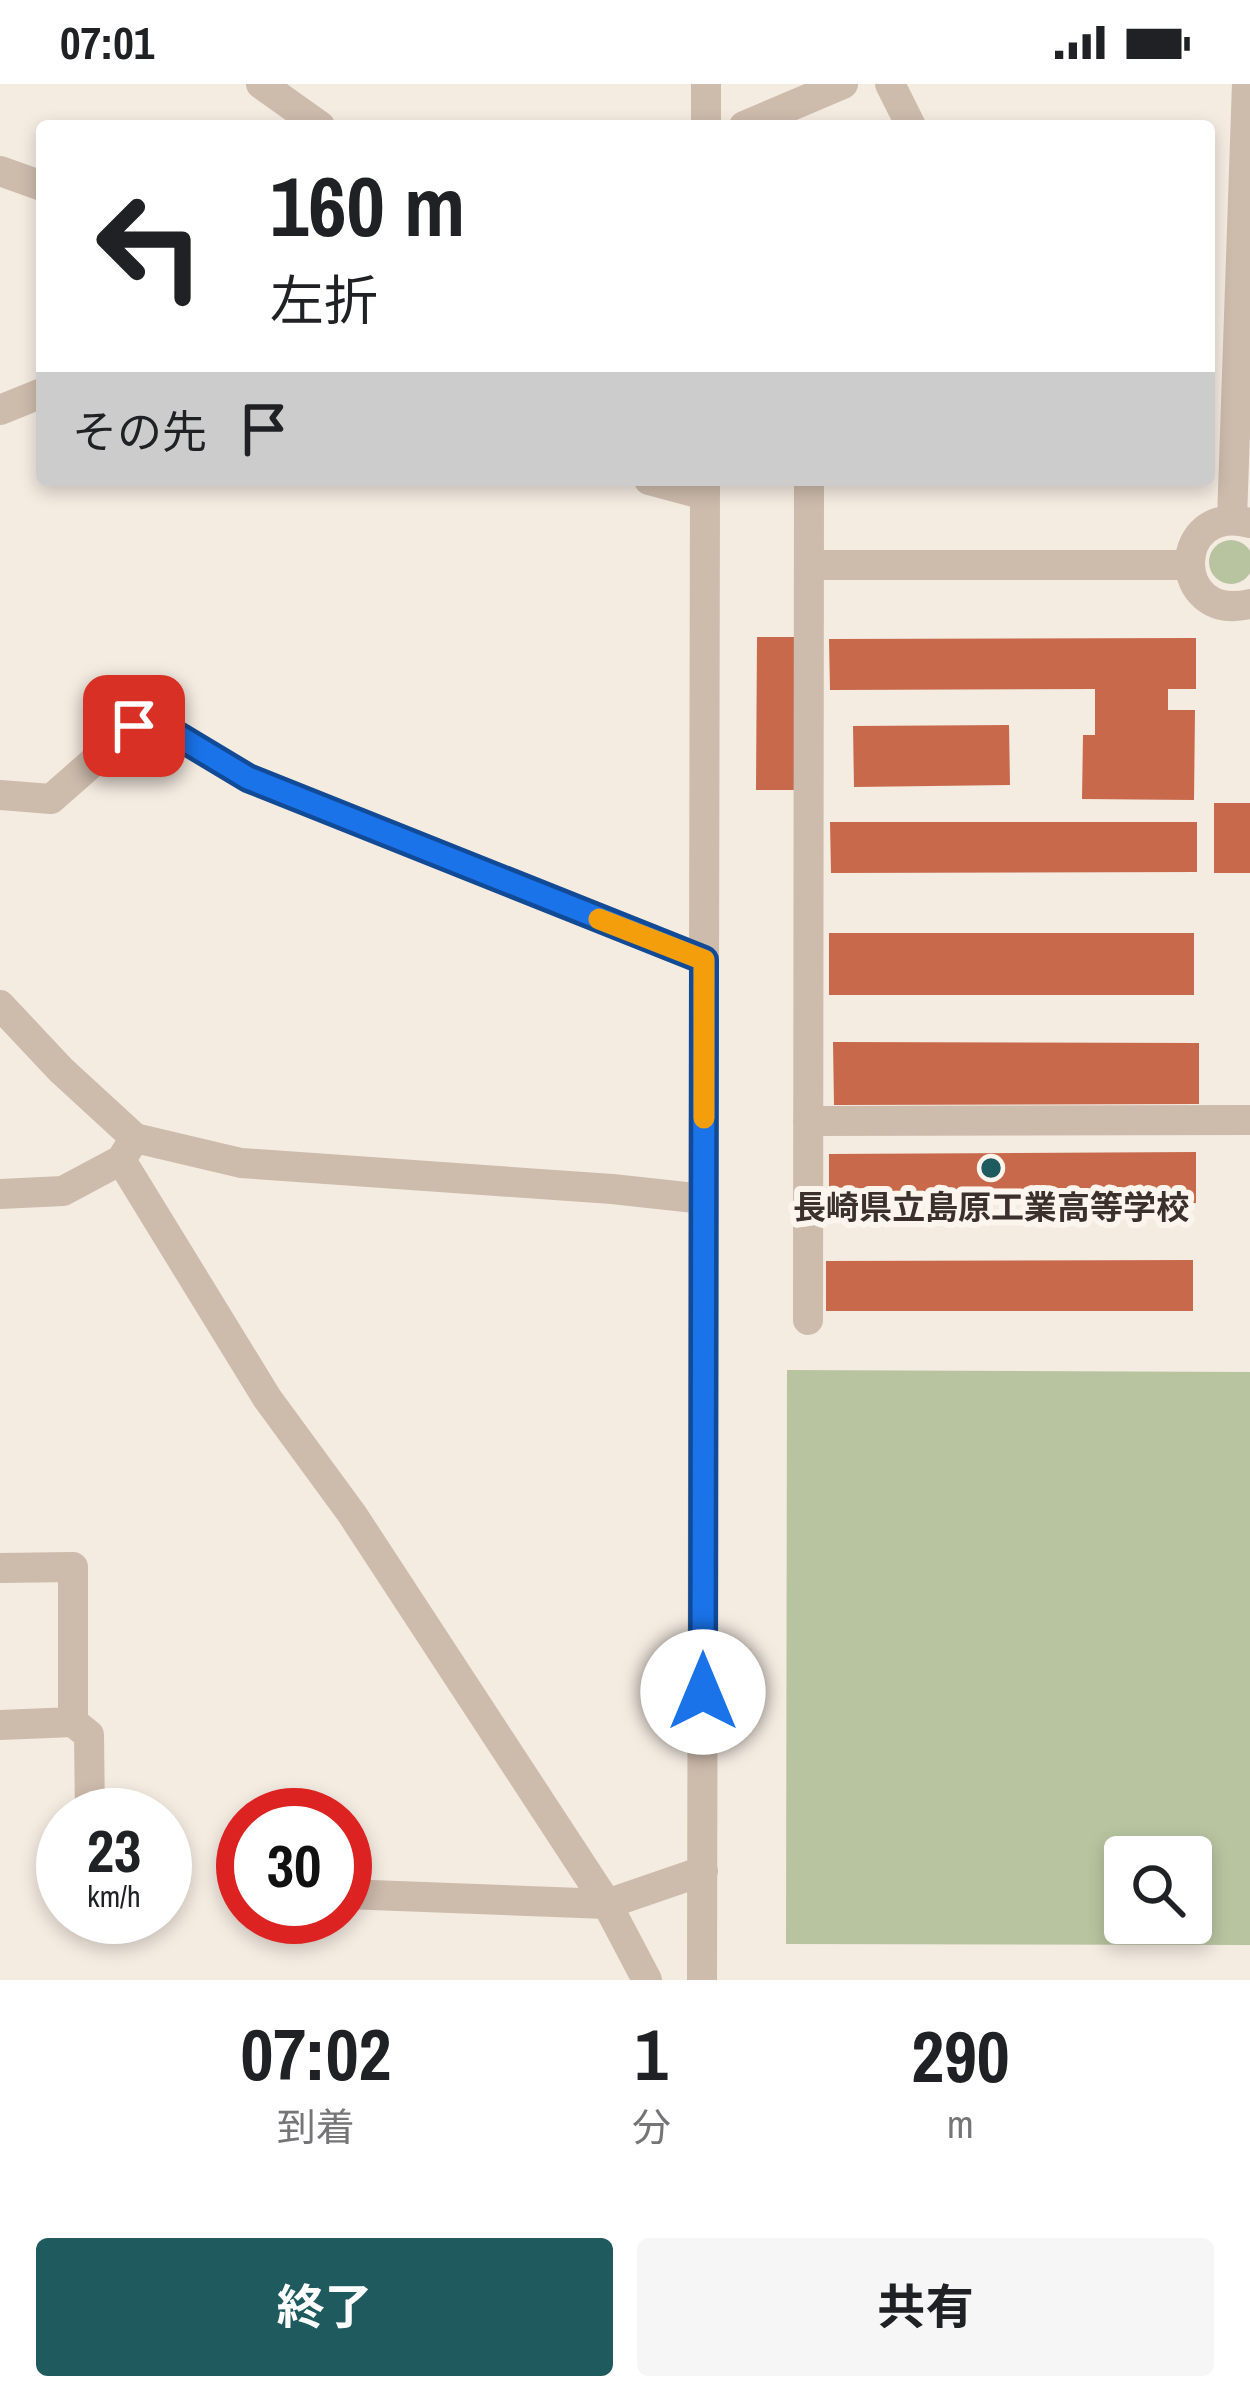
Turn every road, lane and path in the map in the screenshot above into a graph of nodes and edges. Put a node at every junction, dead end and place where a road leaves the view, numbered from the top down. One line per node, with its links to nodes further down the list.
1 (261, 84): 6 (street)
2 (706, 84): 7 (street)
3 (843, 84): 8 (street)
4 (890, 84): 9 (street)
5 (1247, 84): 16 (street)
6 (312, 120)
7 (706, 120)
8 (758, 120)
9 (908, 120)
10 (0, 171): 11 (street)
11 (36, 184)
12 (36, 395): 13 (street)
13 (0, 410)
14 (809, 486): 18 (street)
15 (705, 488): 21 (street)
16 (1241, 521): 17 (street)
17 (1189, 565): 18 (street); 19 (street)
18 (809, 566): 24 (street)
19 (1250, 604)
20 (0, 795): 21 (street)
21 (704, 960): 27 (street)
22 (0, 1005): 25 (street)
23 (1250, 1120): 24 (street)
24 (808, 1121): 28 (street)
25 (128, 1149): 26 (street); 27 (street); 35 (street)
26 (0, 1194)
27 (704, 1199): 33 (street)
28 (808, 1320)
29 (0, 1568): 30 (street)
30 (73, 1722): 31 (street); 32 (street)
31 (0, 1725)
32 (90, 1788)
33 (703, 1871): 35 (street); 37 (street)
34 (372, 1895): 35 (street)
35 (607, 1904): 36 (street)
36 (646, 1980)
37 (702, 1980)

